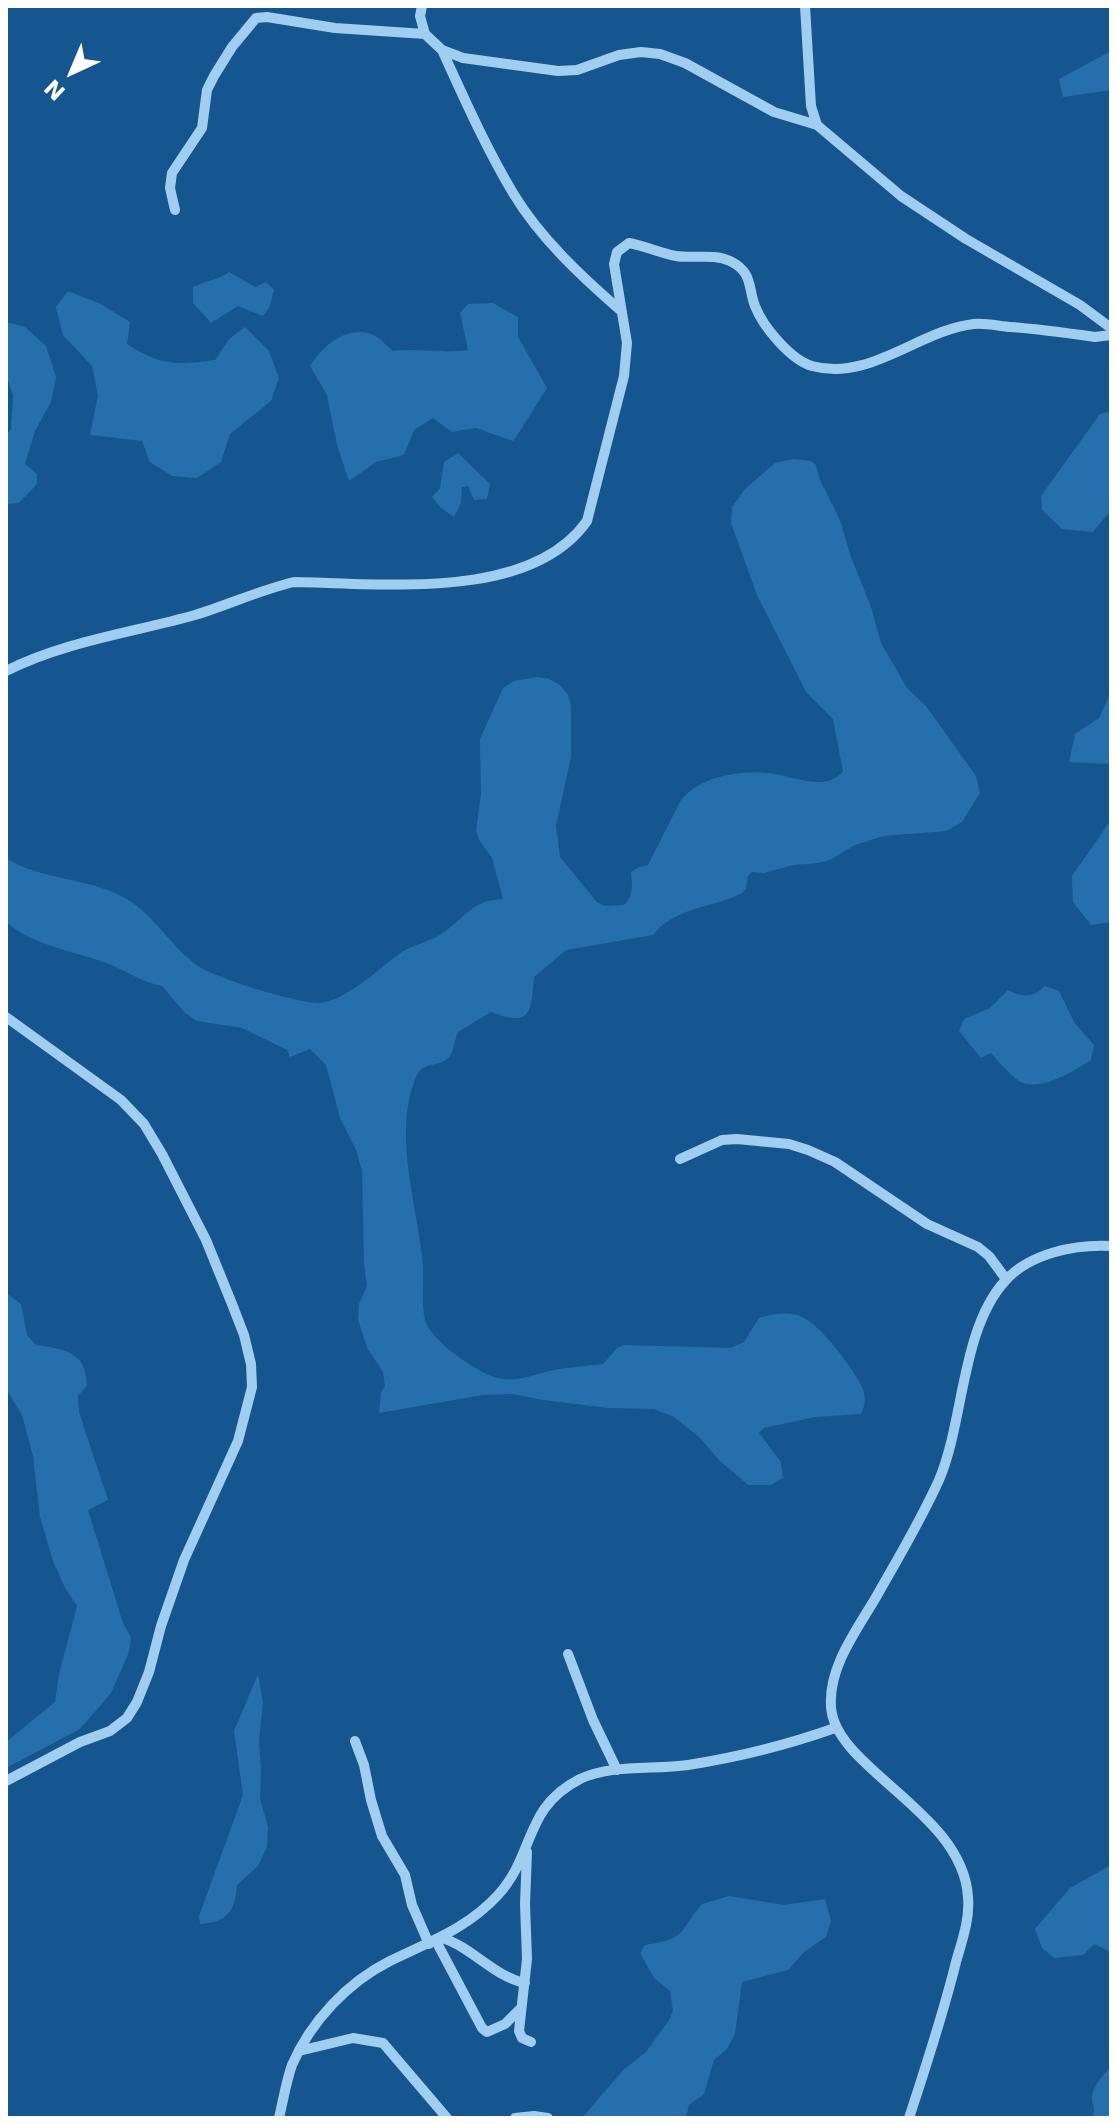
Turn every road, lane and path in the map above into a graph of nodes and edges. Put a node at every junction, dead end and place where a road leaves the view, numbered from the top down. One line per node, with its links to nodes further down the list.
1 (422, 6): 3 (street)
2 (805, 6): 5 (street)
3 (425, 34): 4 (street); 6 (street)
4 (442, 50): 5 (street); 7 (street)
5 (817, 125): 8 (street)
6 (175, 210)
7 (620, 310): 9 (street); 10 (street)
8 (1111, 328)
9 (1111, 335)
10 (6, 671)
11 (6, 1017): 19 (street)
12 (680, 1159): 14 (street)
13 (1111, 1246): 14 (street)
14 (1006, 1279): 16 (street)
15 (568, 1654): 18 (street)
16 (835, 1728): 18 (street); 30 (street)
17 (355, 1741): 21 (street)
18 (617, 1770): 20 (street)
19 (6, 1781)
20 (527, 1846): 21 (street); 22 (street)
21 (436, 1941): 22 (street); 23 (street); 25 (street)
22 (525, 1983): 23 (street)
23 (522, 2006): 24 (street)
24 (531, 2042)
25 (299, 2051): 26 (street); 27 (street)
26 (279, 2118)
27 (447, 2118)
28 (515, 2118): 29 (street)
29 (548, 2118)
30 (909, 2118)

